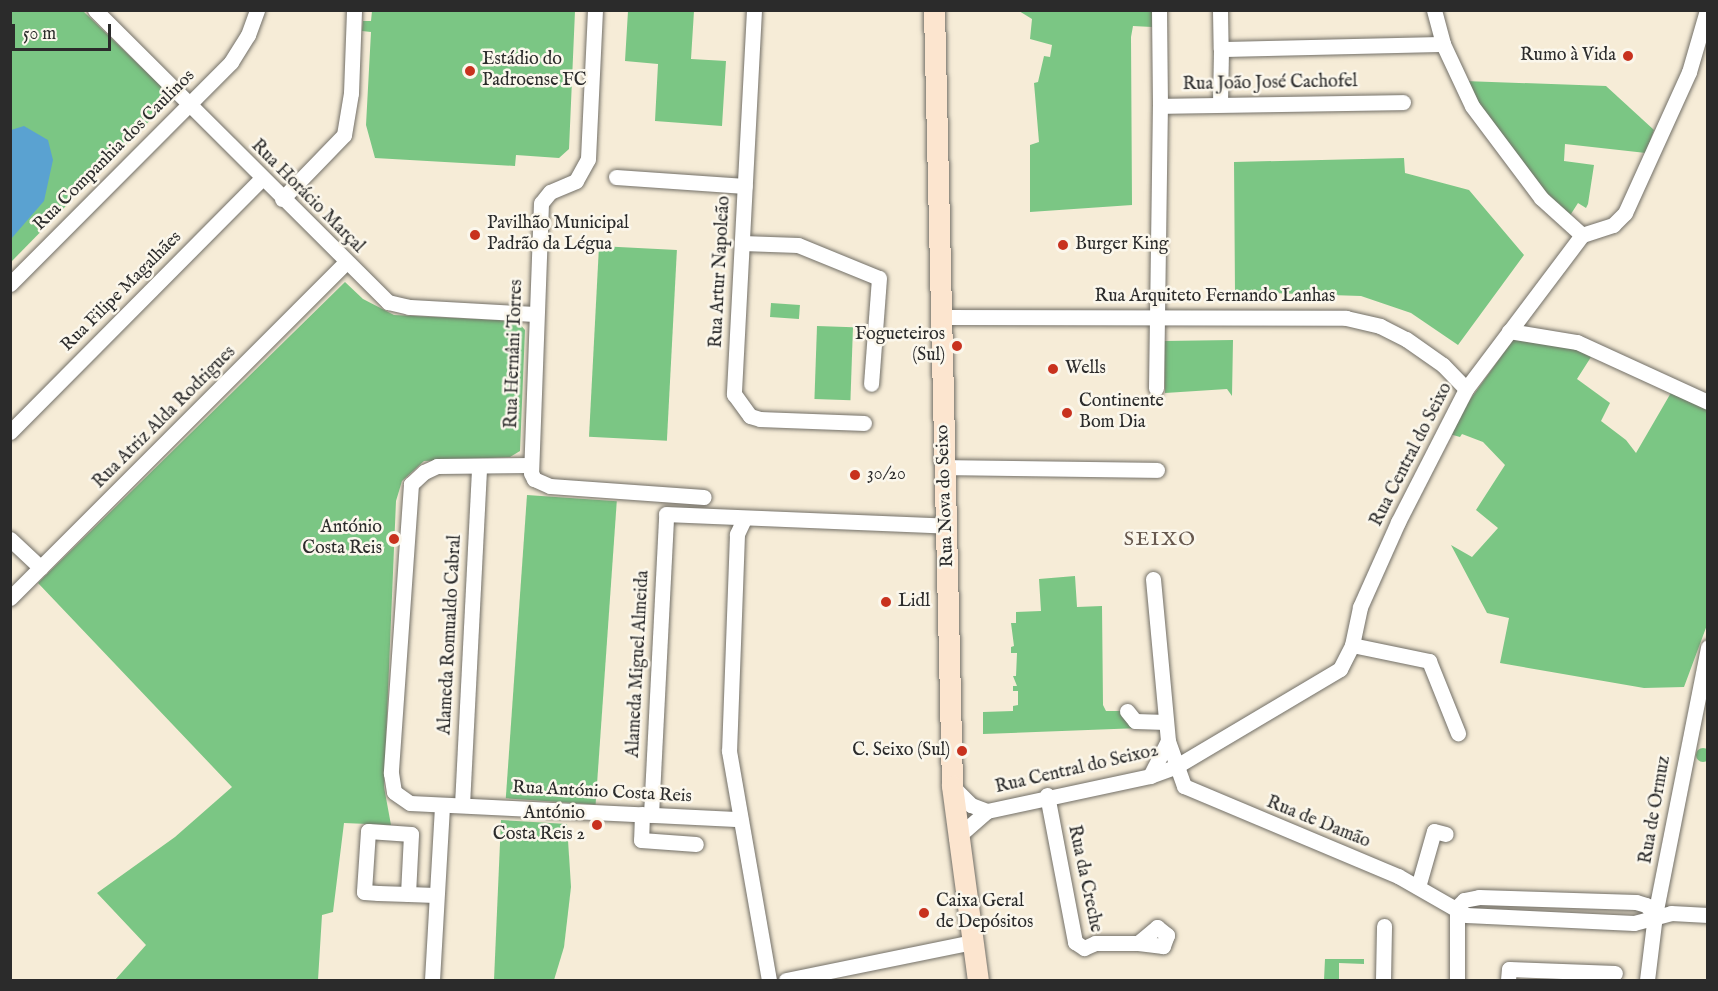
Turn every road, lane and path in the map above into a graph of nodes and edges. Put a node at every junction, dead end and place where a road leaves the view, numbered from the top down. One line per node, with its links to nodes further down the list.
1 (95, 10): 17 (street, Rua Horácio Marçal)
2 (257, 10): 17 (street, Rua Companhia dos Caulinos)
3 (354, 10): 22 (street)
4 (595, 10): 27 (street, Rua Hernâni Torres)
5 (754, 10): 21 (street, Rua Artur Napoleão)
6 (934, 10): 29 (main road, Rua Nova do Seixo)
7 (1159, 10): 18 (street, Rua João José Cachofel)
8 (1220, 10): 12 (street)
9 (1434, 10): 11 (street)
10 (1707, 17): 14 (street)
11 (1443, 44): 12 (street); 23 (street)
12 (1221, 49): 16 (street)
13 (1707, 60): 14 (street)
14 (1692, 64): 23 (street)
15 (1403, 102): 16 (street, Rua João José Cachofel)
16 (1220, 104): 18 (street, Rua João José Cachofel)
17 (189, 106): 20 (street, Rua Horácio Marçal); 26 (street, Rua Companhia dos Caulinos)
18 (1160, 106): 28 (street)
19 (616, 177): 21 (street)
20 (261, 179): 22 (street, Rua Horácio Marçal); 36 (street, Rua Filipe Magalhães)
21 (745, 186): 24 (street, Rua Artur Napoleão)
22 (282, 199): 25 (street, Rua Horácio Marçal)
23 (1581, 235): 30 (street, Rua Central do Seixo)
24 (742, 243): 31 (street); 35 (street, Rua Artur Napoleão)
25 (345, 263): 27 (street, Rua Horácio Marçal); 45 (street, Rua Atriz Alda Rodrigues)
26 (10, 284)
27 (536, 314): 37 (street, Rua Hernâni Torres)
28 (1157, 316): 29 (street, Rua Arquiteto Fernando Lanhas); 32 (street); 33 (street, Rua Arquiteto Fernando Lanhas)
29 (941, 317): 39 (main road, Rua Nova do Seixo)
30 (1509, 331): 33 (street, Rua Central do Seixo); 34 (street)
31 (871, 384)
32 (1156, 388)
33 (1467, 389): 48 (street, Rua Central do Seixo)
34 (1707, 402)
35 (864, 423)
36 (10, 432)
37 (530, 465): 38 (street, Rua António Costa Reis); 41 (street)
38 (479, 467): 58 (street, Rua António Costa Reis); 59 (street, Alameda Romualdo Cabral)
39 (945, 467): 40 (street); 43 (main road, Rua Nova do Seixo)
40 (1157, 470)
41 (704, 497)
42 (744, 519): 43 (street); 61 (street, Alameda Miguel Almeida); 62 (street)
43 (947, 526): 56 (main road, Rua Nova do Seixo)
44 (10, 539): 45 (street)
45 (41, 568): 47 (street, Rua Atriz Alda Rodrigues)
46 (1153, 579): 51 (street)
47 (10, 598)
48 (1352, 645): 52 (street); 54 (street, Rua Central do Seixo)
49 (1707, 647): 70 (street, Rua de Ormuz)
50 (1127, 711): 51 (street)
51 (1166, 722): 53 (street)
52 (1458, 733)
53 (1168, 741): 54 (street); 55 (street)
54 (1175, 767): 55 (street, Rua Central do Seixo2); 66 (street, Rua de Damão)
55 (1150, 776): 57 (street, Rua Central do Seixo2)
56 (952, 786): 60 (street, Rua Central do Seixo2); 64 (main road, Rua Nova do Seixo)
57 (1047, 795): 60 (street, Rua Central do Seixo2); 74 (street, Rua da Creche)
58 (442, 805): 59 (street, Rua António Costa Reis); 68 (street)
59 (462, 805): 61 (street, Rua António Costa Reis)
60 (987, 811): 64 (street, Rua Central do Seixo2)
61 (647, 814): 62 (street, Rua António Costa Reis); 65 (street, Alameda Miguel Almeida)
62 (741, 819): 79 (street)
63 (1446, 834): 66 (street)
64 (956, 838): 73 (main road, Rua Nova do Seixo)
65 (696, 844)
66 (1418, 886): 69 (street, Rua de Damão)
67 (408, 894): 67 (street); 68 (street)
68 (435, 895): 78 (street)
69 (1456, 906): 70 (street, Rua de Damão); 70 (street, Rua de Damão); 83 (street)
70 (1655, 915): 71 (street, Rua de Damão); 85 (street, Rua de Ormuz)
71 (1707, 915)
72 (1384, 926): 82 (street)
73 (973, 942): 76 (street); 81 (main road, Rua Nova do Seixo)
74 (1138, 943)
75 (1616, 973): 84 (street)
76 (852, 975): 77 (street)
77 (813, 979): 80 (street)
78 (432, 981)
79 (769, 981)
80 (786, 981)
81 (978, 981)
82 (1383, 981)
83 (1456, 981)
84 (1508, 981)
85 (1647, 981)

